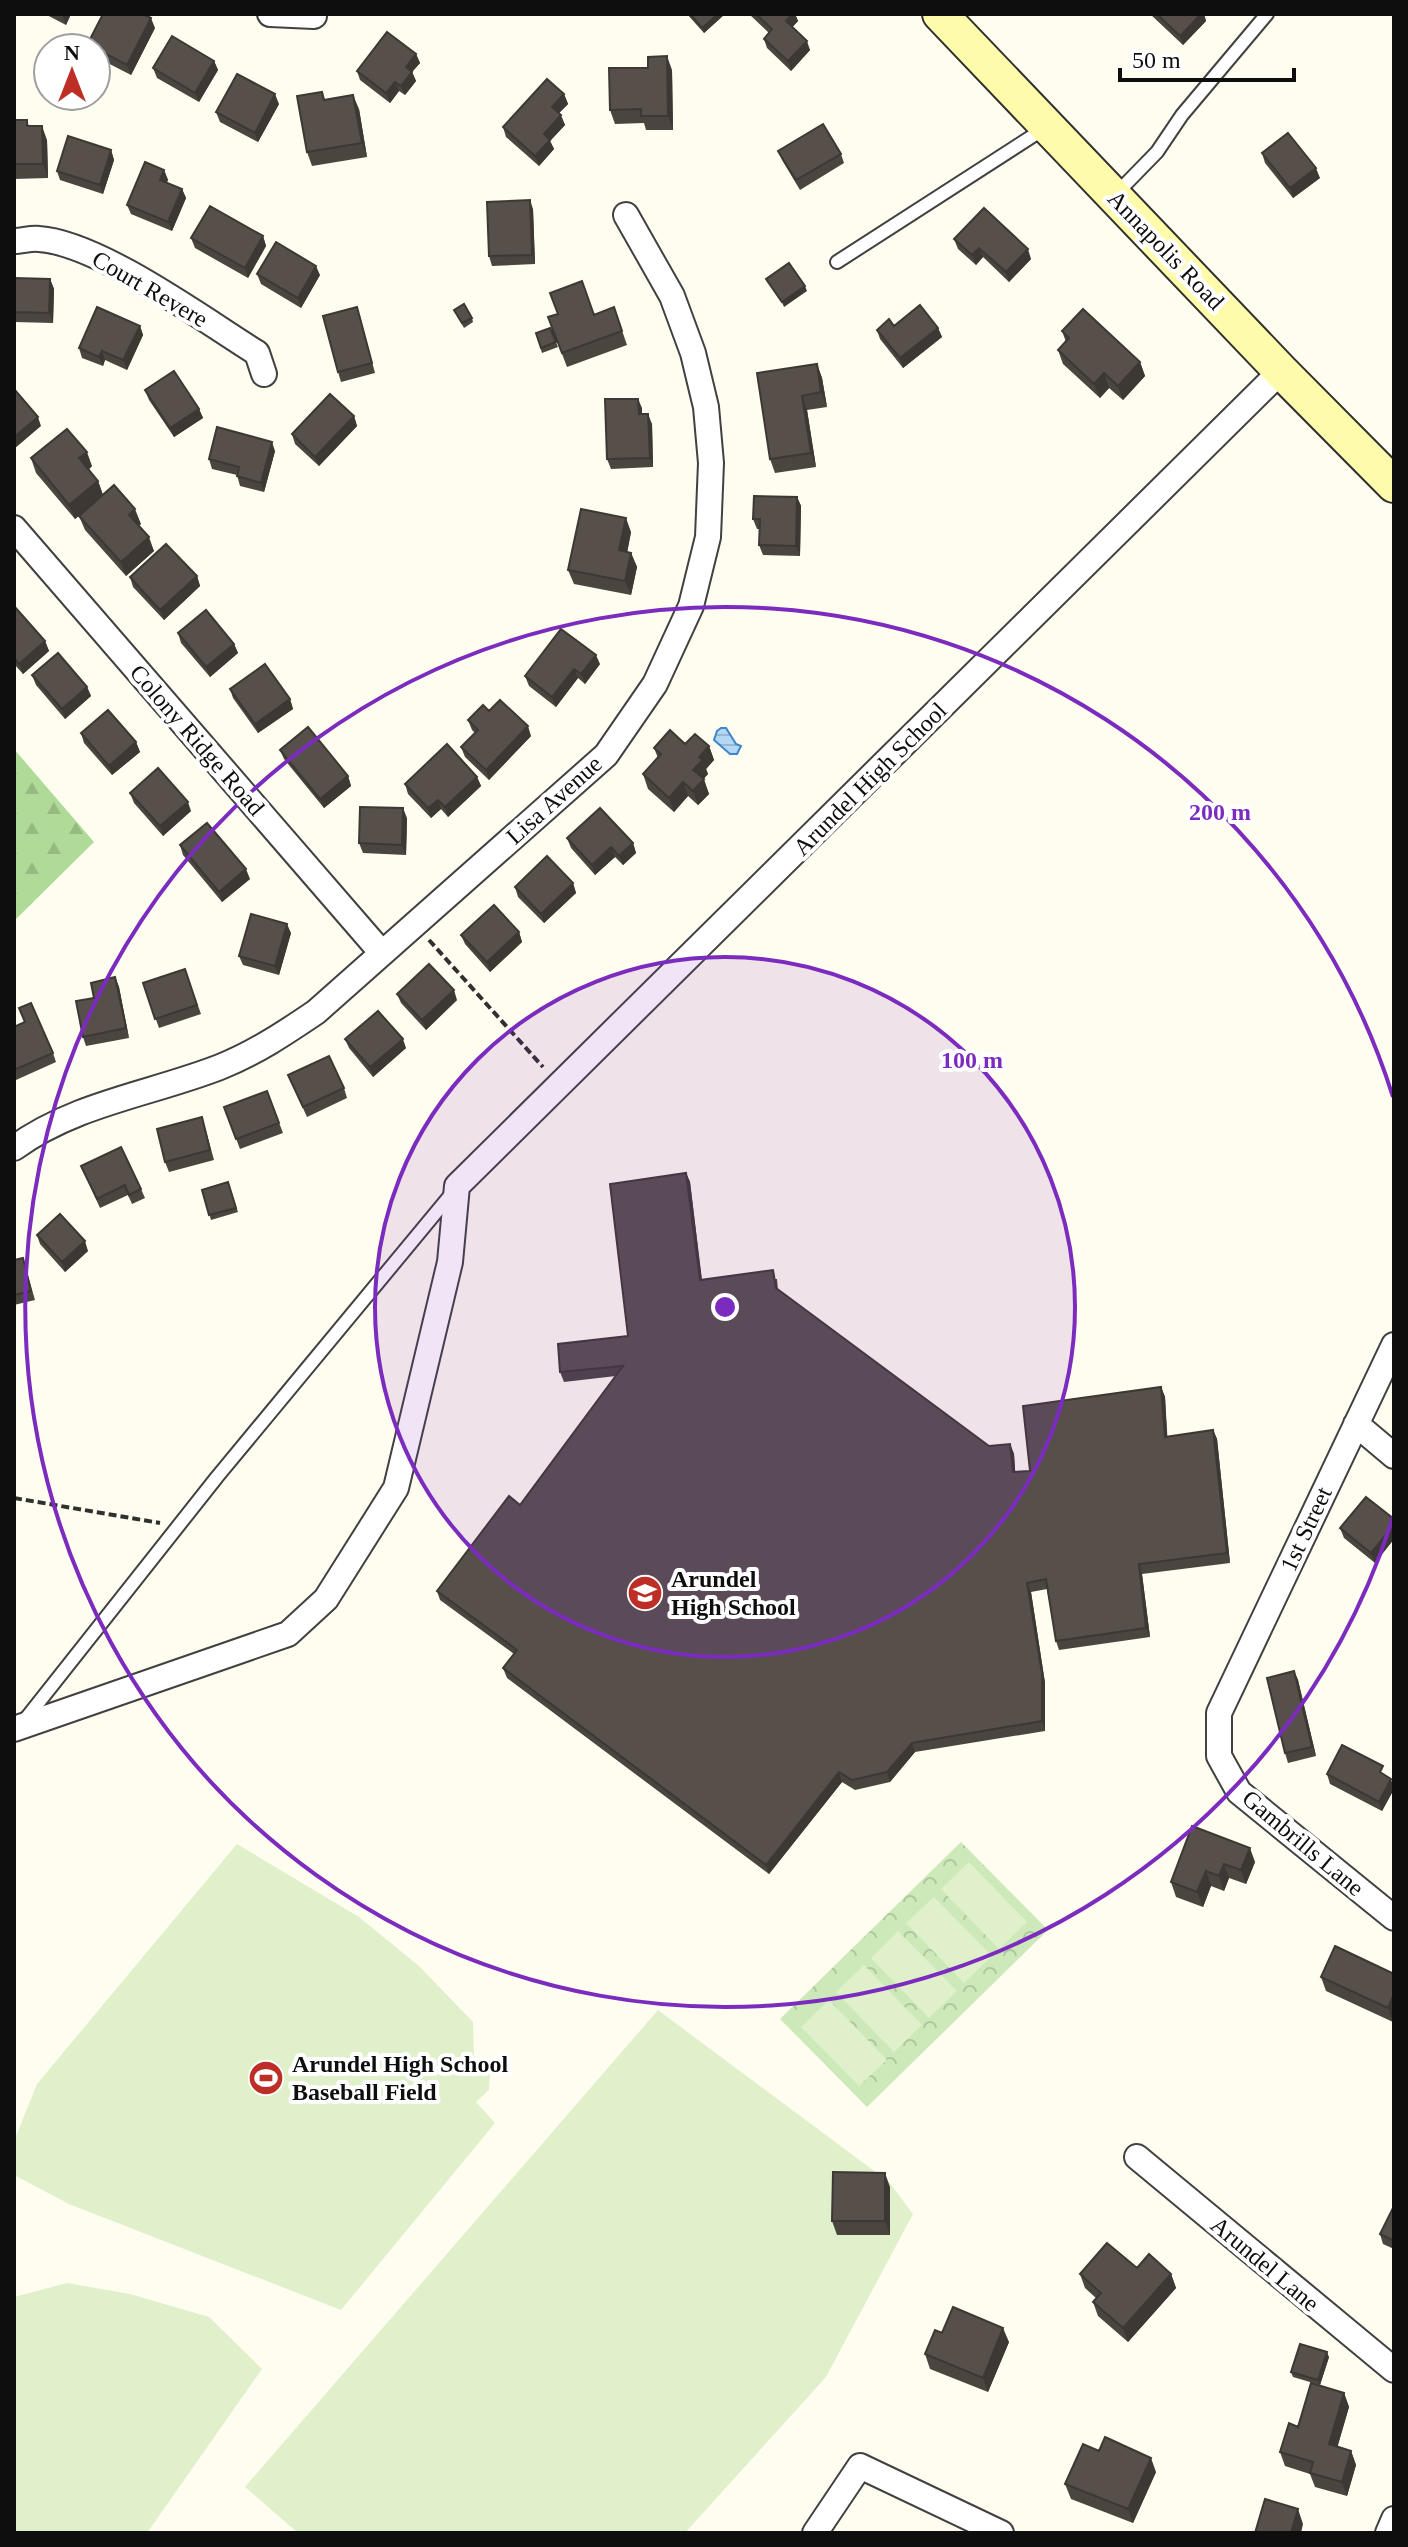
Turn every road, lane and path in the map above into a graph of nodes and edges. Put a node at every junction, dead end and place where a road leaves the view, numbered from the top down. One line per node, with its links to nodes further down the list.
1 (270, 14): 4 (street)
2 (940, 14): 5 (main road, Annapolis Road)
3 (1267, 14): 6 (lane)
4 (314, 16)
5 (1047, 126): 6 (main road, Annapolis Road); 9 (lane)
6 (1114, 196): 10 (main road, Annapolis Road)
7 (626, 215): 14 (street, Lisa Avenue)
8 (14, 241): 11 (street, Court Revere)
9 (837, 262)
10 (1281, 371): 12 (main road, Annapolis Road); 16 (street, Arundel High School)
11 (264, 374)
12 (1394, 485)
13 (14, 528): 15 (street, Colony Ridge Road)
14 (414, 923): 15 (street, Lisa Avenue); 16 (path)
15 (381, 952): 17 (street, Lisa Avenue)
16 (560, 1085): 18 (street, Arundel High School)
17 (14, 1148)
18 (457, 1186): 23 (lane, Arundel High School); 25 (street, Arundel High School)
19 (1394, 1345): 20 (street, 1st Street)
20 (1356, 1424): 21 (street); 24 (street, 1st Street)
21 (1394, 1456)
22 (14, 1498): 23 (path)
23 (178, 1526): 25 (lane, Arundel High School)
24 (1219, 1713): 26 (street, Gambrills Lane)
25 (16, 1729)
26 (1394, 1918)
27 (1137, 2157): 28 (street, Arundel Lane)
28 (1394, 2370)
29 (1394, 2519): 32 (street)
30 (815, 2533): 31 (street)
31 (1001, 2533)
32 (1388, 2533)

